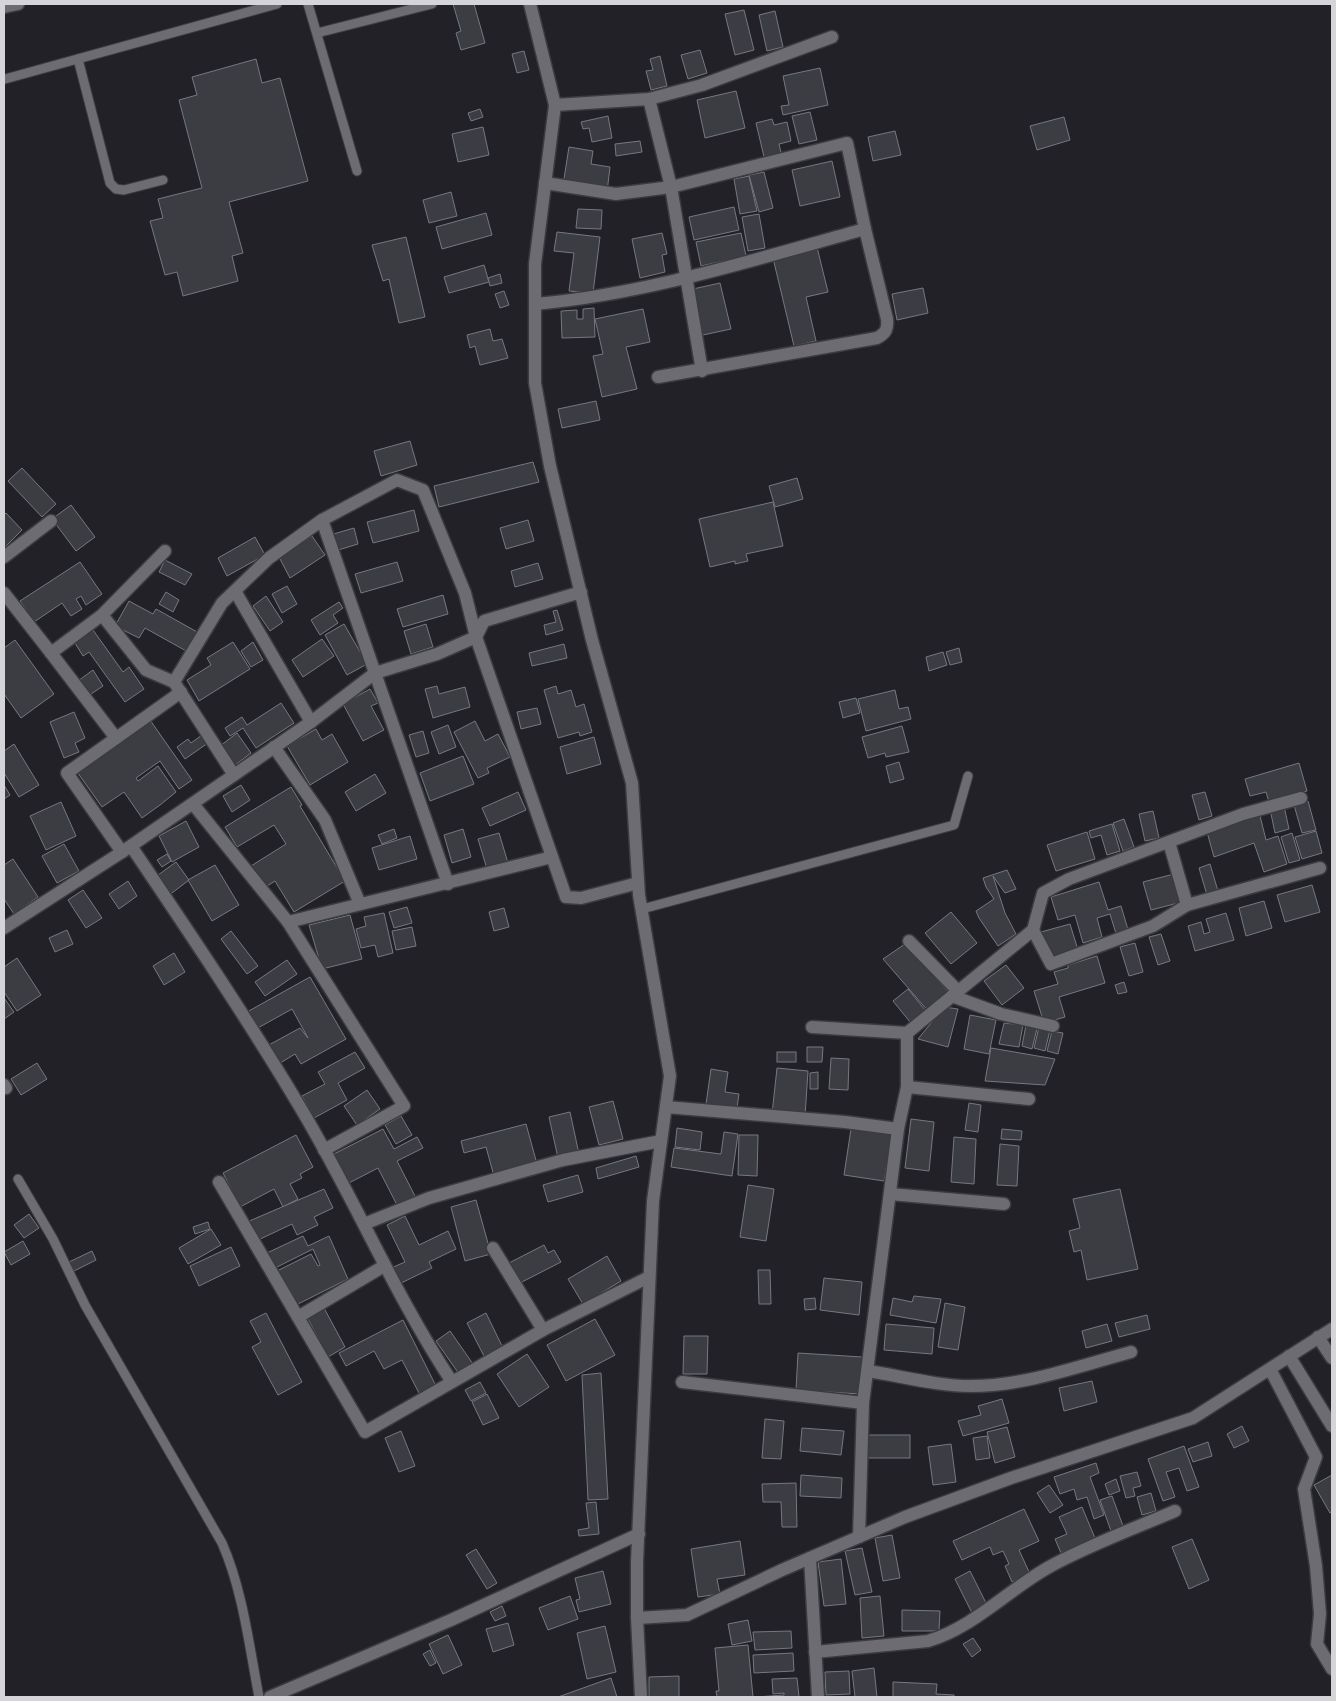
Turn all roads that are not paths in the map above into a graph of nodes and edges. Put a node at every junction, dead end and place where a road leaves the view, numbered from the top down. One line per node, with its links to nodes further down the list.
1 (18, 4): 6 (street)
2 (277, 4): 9 (lane)
3 (308, 4): 7 (lane)
4 (432, 4): 7 (lane)
5 (530, 4): 12 (street)
6 (4, 7)
7 (317, 33): 13 (lane)
8 (832, 37): 11 (street)
9 (78, 59): 10 (lane); 14 (lane)
10 (5, 79)
11 (649, 99): 12 (street); 16 (street)
12 (555, 105): 15 (street)
13 (357, 171)
14 (163, 180)
15 (545, 184): 16 (street); 19 (street)
16 (671, 187): 17 (street); 18 (street)
17 (864, 229): 18 (street); 20 (street)
18 (687, 278): 19 (street); 20 (street)
19 (535, 304): 27 (street)
20 (702, 371): 21 (street)
21 (658, 377)
22 (322, 520): 26 (street); 30 (street); 32 (street)
23 (51, 521): 25 (street)
24 (165, 551): 29 (street)
25 (4, 557)
26 (235, 591): 33 (street); 34 (street)
27 (581, 592): 30 (street); 45 (street)
28 (4, 593): 31 (street)
29 (102, 615): 31 (street); 33 (street)
30 (476, 637): 32 (street); 43 (street)
31 (51, 653): 35 (street)
32 (375, 673): 34 (street); 46 (street)
33 (177, 687): 35 (street); 37 (street)
34 (311, 722): 36 (street)
35 (116, 738): 42 (street)
36 (274, 747): 37 (street); 47 (street)
37 (234, 775): 40 (street)
38 (968, 776): 49 (lane)
39 (1301, 798): 41 (street)
40 (192, 804): 42 (street); 50 (street)
41 (1169, 842): 48 (street); 52 (street)
42 (127, 849): 51 (street); 63 (street)
43 (552, 857): 45 (street); 46 (street)
44 (1320, 868): 48 (street)
45 (638, 883): 49 (street)
46 (448, 884): 47 (street)
47 (360, 904): 50 (street)
48 (1187, 906): 52 (street)
49 (642, 909): 60 (street)
50 (288, 922): 63 (street)
51 (4, 928)
52 (1033, 930): 54 (street)
53 (909, 941): 54 (street)
54 (955, 994): 55 (street); 57 (street)
55 (1053, 1026)
56 (812, 1027): 57 (street)
57 (907, 1033): 58 (street)
58 (907, 1087): 59 (street); 61 (street)
59 (1029, 1099)
60 (666, 1107): 61 (street); 62 (street)
61 (898, 1129): 66 (street)
62 (661, 1141): 68 (street); 71 (street)
63 (324, 1150): 68 (street)
64 (18, 1179): 92 (lane)
65 (219, 1182): 72 (street)
66 (890, 1194): 67 (street); 80 (street)
67 (1004, 1204)
68 (364, 1224): 70 (street)
69 (493, 1248): 74 (street)
70 (384, 1266): 72 (street); 81 (street)
71 (649, 1277): 74 (street); 86 (street)
72 (298, 1318): 81 (street)
73 (1332, 1329): 75 (street)
74 (543, 1330): 81 (street)
75 (1318, 1337): 77 (street); 78 (street)
76 (1131, 1352): 80 (street)
77 (1289, 1356): 79 (street); 84 (street)
78 (1332, 1358)
79 (1270, 1368): 87 (street); 91 (street)
80 (868, 1371): 83 (street)
81 (452, 1382)
82 (682, 1382): 83 (street)
83 (863, 1403): 87 (street)
84 (1332, 1426)
85 (1175, 1511): 90 (street)
86 (639, 1534): 89 (street); 93 (street)
87 (859, 1537): 88 (street)
88 (810, 1558): 89 (street); 90 (street)
89 (637, 1618): 94 (street)
90 (815, 1652): 95 (street)
91 (1332, 1669)
92 (259, 1697)
93 (270, 1697)
94 (641, 1697)
95 (818, 1697)

